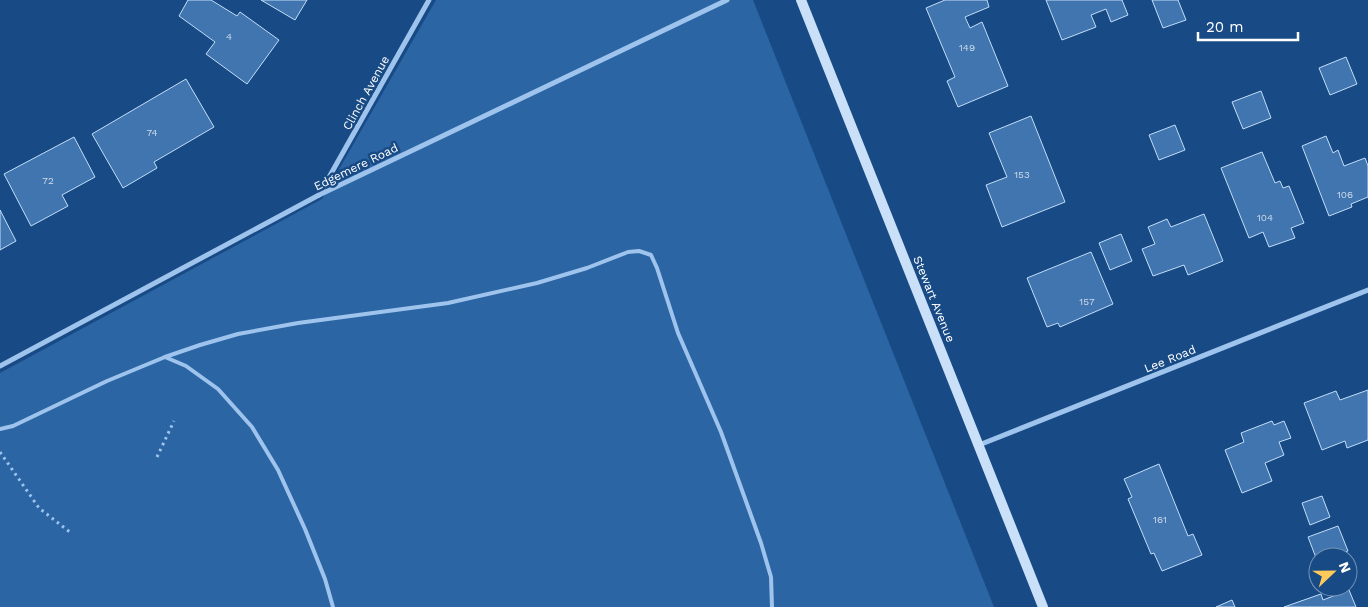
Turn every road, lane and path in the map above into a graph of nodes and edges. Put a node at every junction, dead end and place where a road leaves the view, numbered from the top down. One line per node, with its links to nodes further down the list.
1 (429, 0): 4 (street, Clinch Avenue)
2 (727, 0): 4 (street, Edgemere Road)
3 (801, 0): 10 (main road, Stewart Avenue)
4 (320, 195): 7 (street, Edgemere Road)
5 (1368, 290): 10 (street, Lee Road)
6 (165, 357): 9 (lane); 14 (lane); 15 (lane)
7 (0, 366)
8 (174, 421): 12 (path)
9 (0, 429)
10 (979, 446): 16 (main road, Stewart Avenue)
11 (0, 452): 13 (path)
12 (157, 457)
13 (70, 533)
14 (333, 607)
15 (772, 607)
16 (1043, 607)

